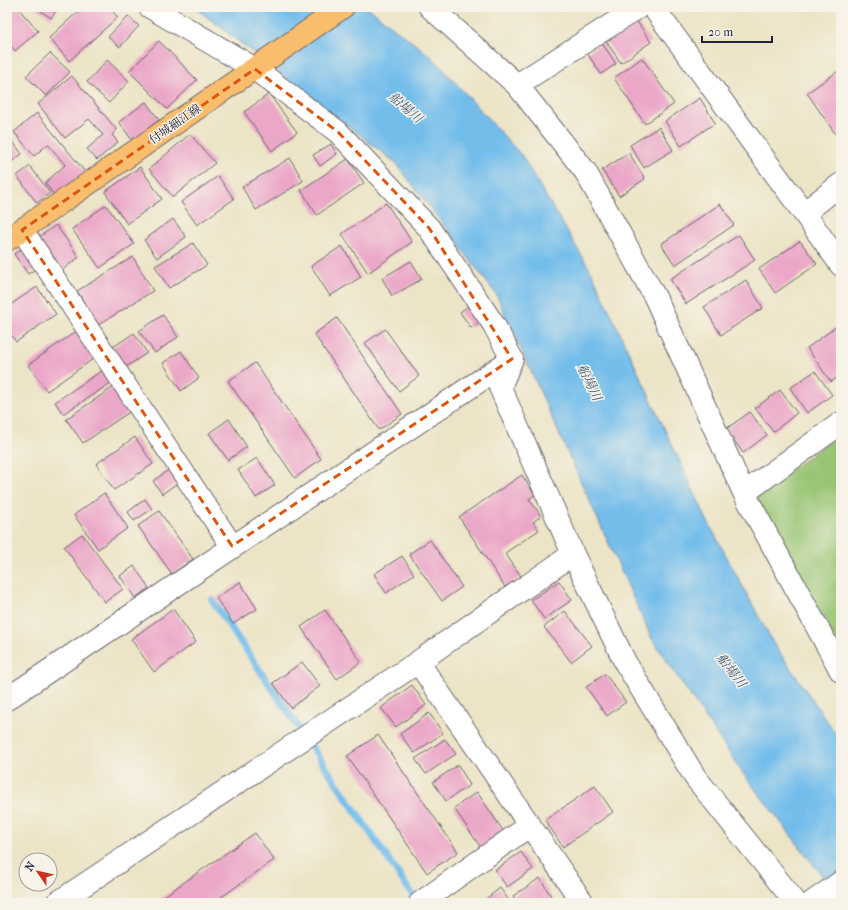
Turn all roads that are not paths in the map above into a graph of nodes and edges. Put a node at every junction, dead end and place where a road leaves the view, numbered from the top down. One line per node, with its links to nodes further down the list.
1 (150, 7): 6 (street)
2 (343, 7): 6 (main road, 付城細江線)
3 (430, 7): 7 (street)
4 (639, 7): 7 (street)
5 (653, 7): 9 (street)
6 (259, 67): 10 (main road, 付城細江線); 12 (street)
7 (517, 85): 14 (street)
8 (841, 184): 9 (street)
9 (804, 212): 11 (street)
10 (14, 235): 15 (street)
11 (841, 266)
12 (512, 359): 15 (street); 16 (street)
13 (841, 423): 14 (street)
14 (744, 493): 18 (street)
15 (232, 546): 19 (street)
16 (573, 554): 17 (street); 25 (street)
17 (418, 662): 20 (street); 22 (street)
18 (840, 668)
19 (7, 698)
20 (529, 826): 23 (street); 24 (street)
21 (841, 882): 26 (street)
22 (57, 903)
23 (420, 903)
24 (583, 903)
25 (796, 903)
26 (811, 903)

